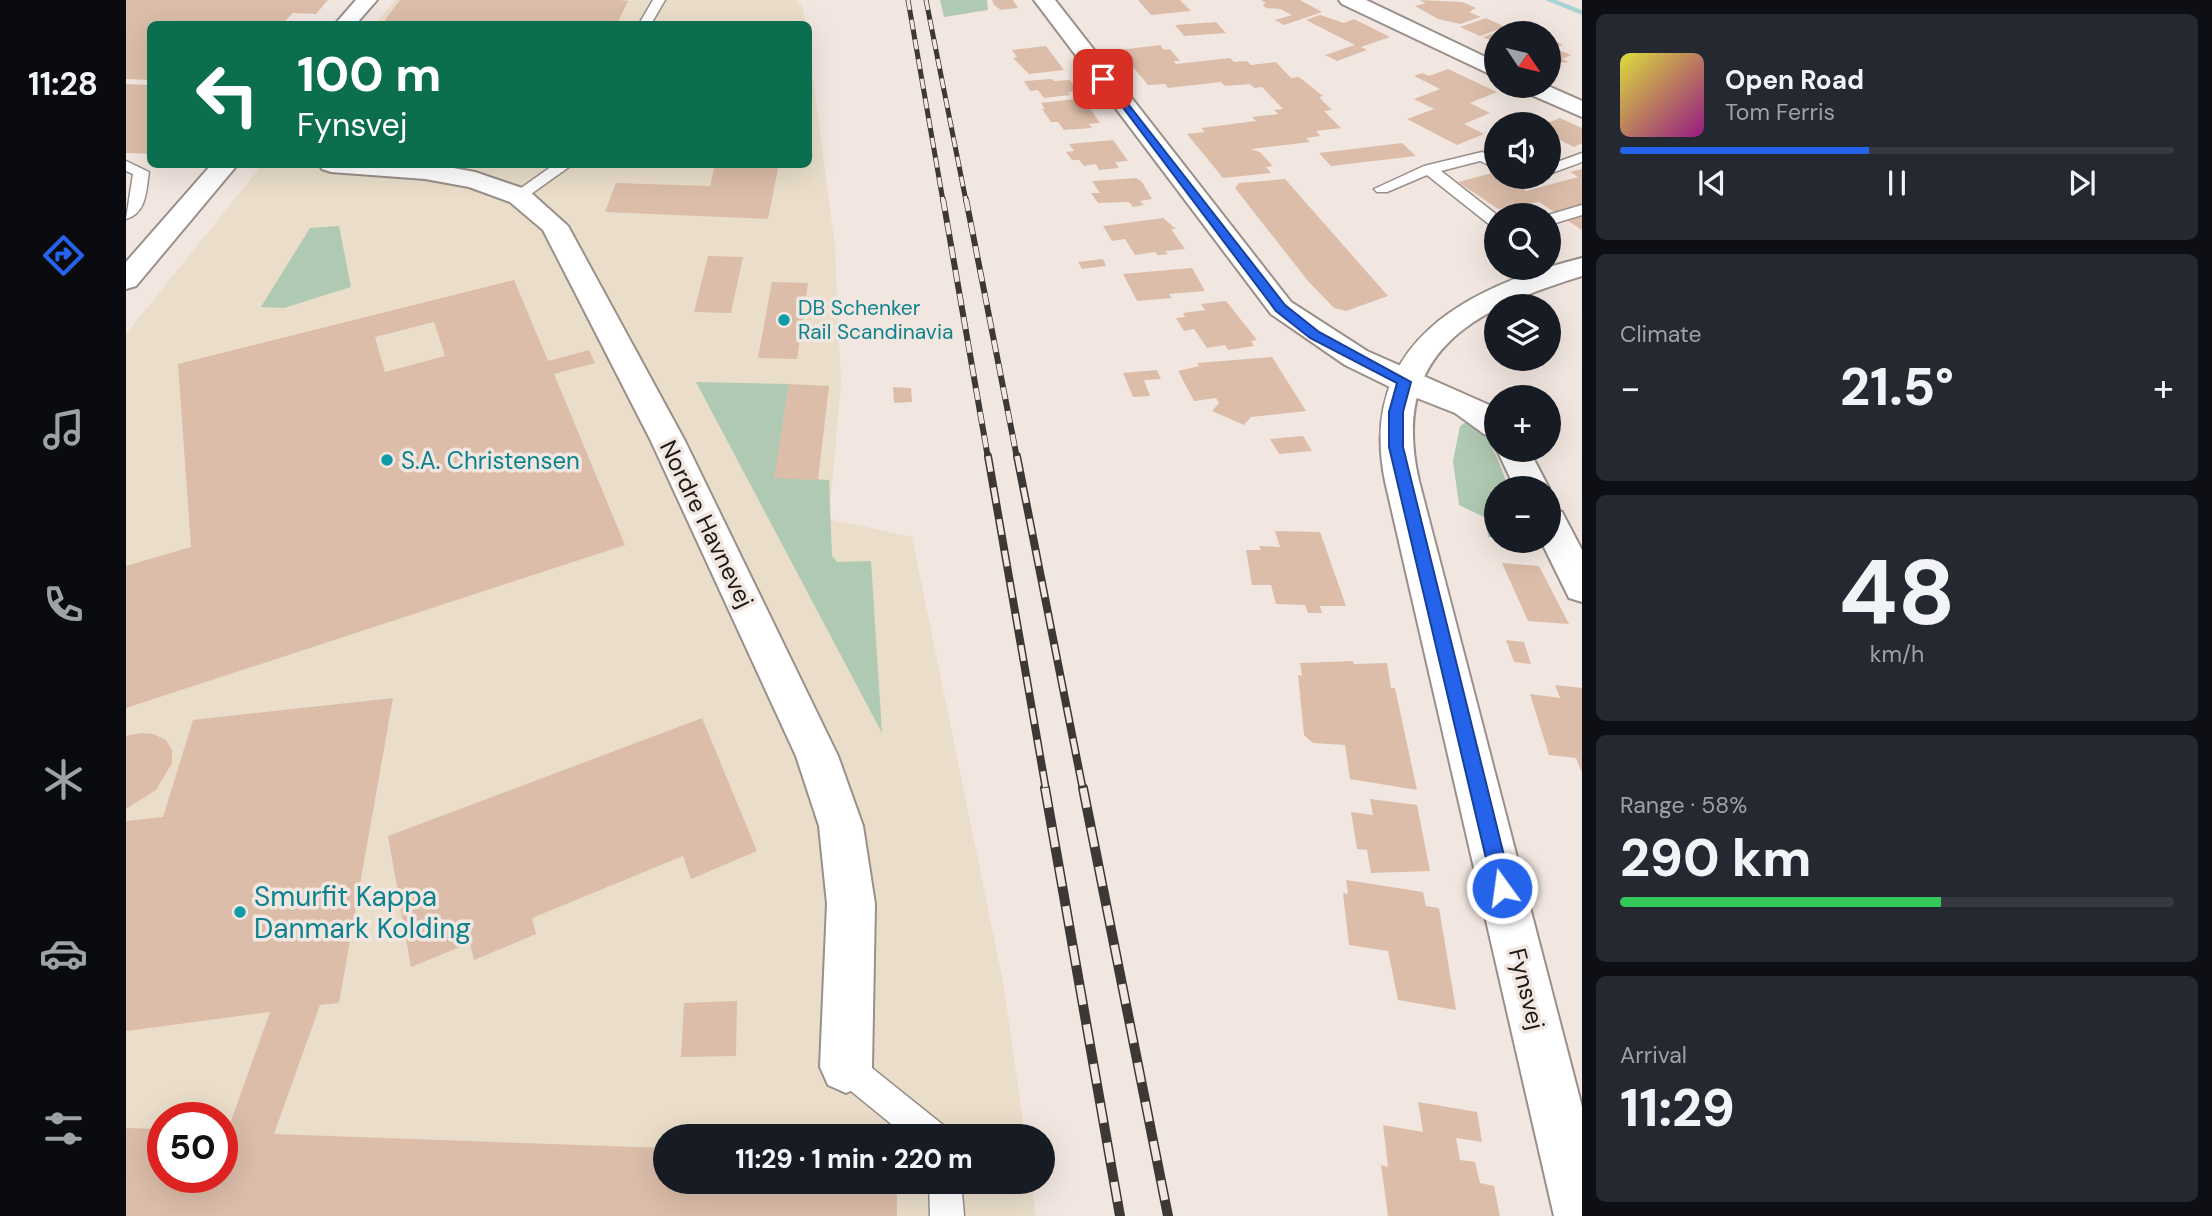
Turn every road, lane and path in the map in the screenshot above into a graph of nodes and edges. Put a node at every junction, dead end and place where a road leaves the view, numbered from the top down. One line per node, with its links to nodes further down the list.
1 (367, 0): 5 (street)
2 (659, 0): 6 (lane)
3 (1044, 0): 28 (street)
4 (1349, 0): 7 (street)
5 (348, 21)
6 (647, 21)
7 (1484, 64)
8 (1556, 98): 9 (street)
9 (1582, 110)
10 (1484, 157): 17 (lane)
11 (1582, 157): 12 (lane)
12 (1561, 165)
13 (126, 166): 22 (lane)
14 (223, 168): 26 (street)
15 (385, 168): 19 (street, Nordre Havnevej)
16 (560, 168): 19 (lane)
17 (1429, 169): 18 (lane); 21 (lane)
18 (1382, 189)
19 (519, 196): 32 (street, Nordre Havnevej)
20 (1582, 210): 23 (lane)
21 (1484, 213)
22 (126, 214)
23 (1561, 216)
24 (1582, 267): 25 (street)
25 (1561, 270)
26 (126, 280)
27 (1529, 280): 28 (street)
28 (1404, 382): 29 (street); 36 (street, Fynsvej)
29 (1484, 417)
30 (1561, 545): 31 (street)
31 (1582, 587)
32 (846, 1067): 33 (lane)
33 (917, 1124)
34 (946, 1194): 35 (lane)
35 (947, 1216)
36 (1582, 1216)

